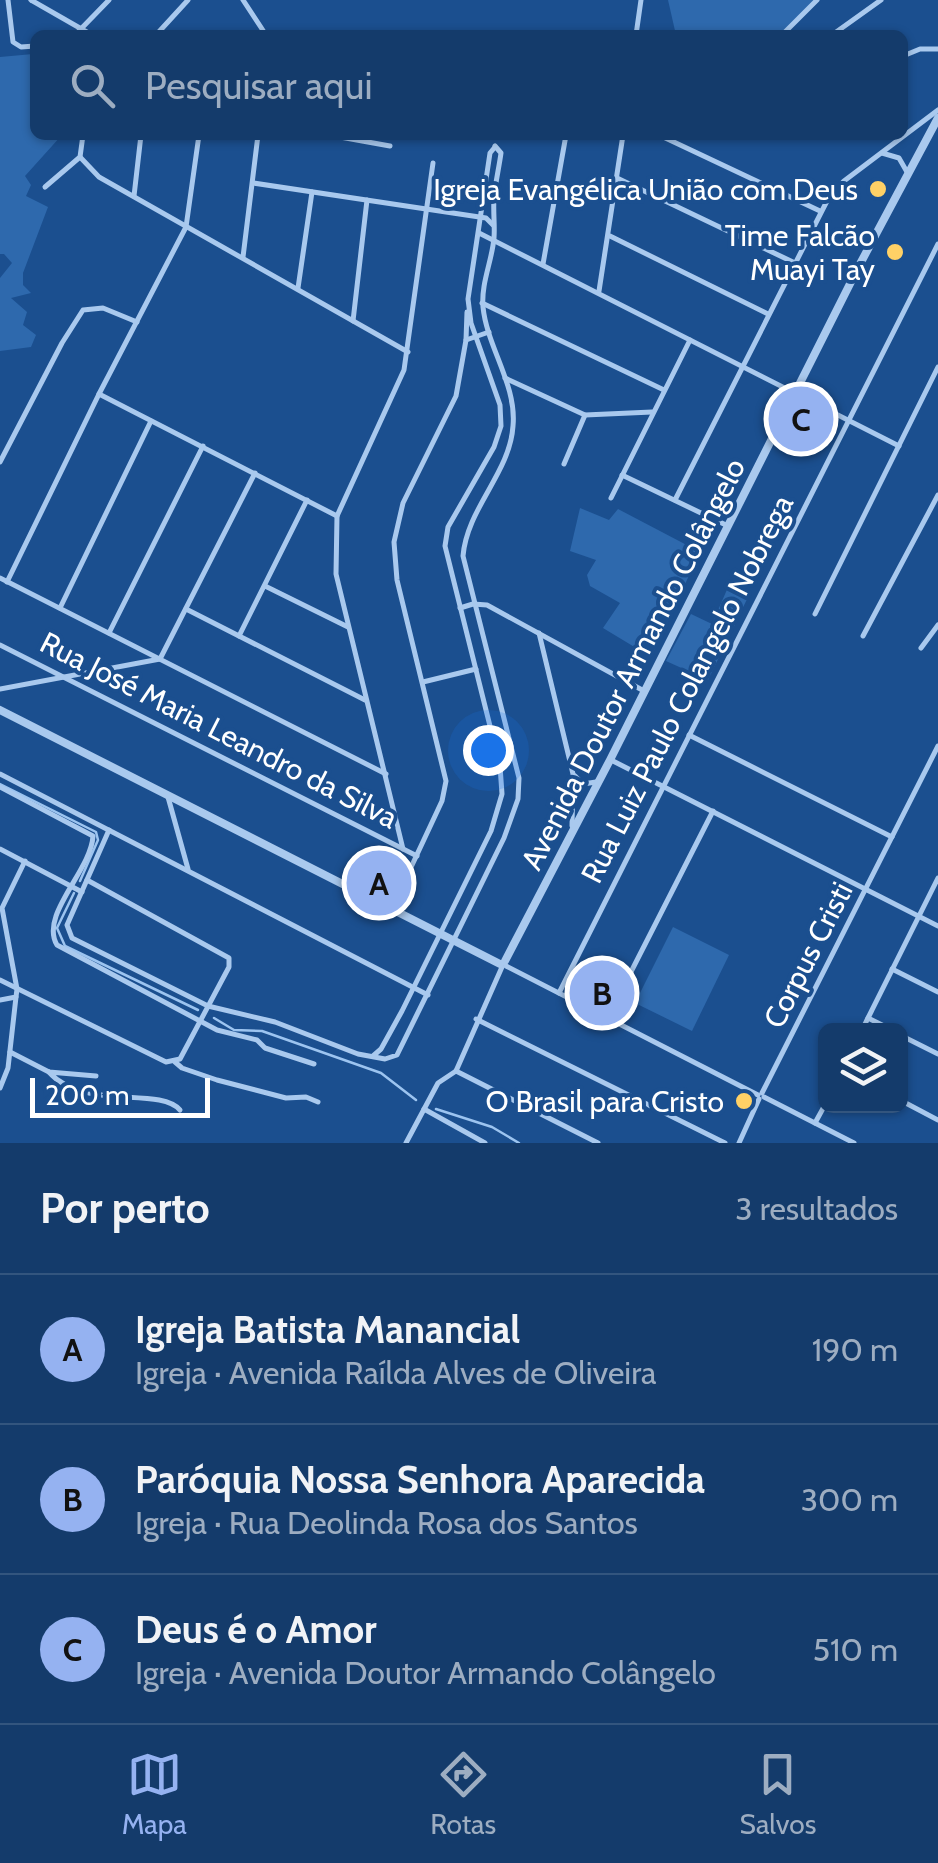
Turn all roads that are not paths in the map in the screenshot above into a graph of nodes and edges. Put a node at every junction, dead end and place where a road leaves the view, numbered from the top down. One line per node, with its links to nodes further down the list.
1 (8, 0): 16 (street)
2 (31, 0): 9 (street)
3 (109, 0): 9 (street)
4 (188, 0): 11 (street)
5 (243, 0): 12 (street)
6 (641, 0): 13 (street)
7 (817, 0): 14 (street)
8 (881, 0): 15 (street)
9 (79, 28): 10 (street)
10 (83, 30)
11 (161, 30)
12 (263, 30)
13 (637, 30)
14 (787, 30)
15 (839, 30)
16 (30, 46)
17 (938, 49): 18 (street)
18 (908, 54)
19 (938, 110): 22 (street)
20 (938, 118): 21 (street, Avenida Doutor Armando Colângelo)
21 (934, 130): 36 (street, Avenida Doutor Armando Colângelo)
22 (908, 133)
23 (82, 140): 34 (street)
24 (141, 140): 41 (street)
25 (198, 140): 47 (street)
26 (257, 140): 38 (street)
27 (357, 140): 32 (street)
28 (565, 140): 54 (street)
29 (621, 140): 37 (street)
30 (669, 140): 44 (street)
31 (899, 140): 33 (street)
32 (390, 146)
33 (882, 153): 36 (street); 44 (street)
34 (80, 158): 39 (street); 41 (street)
35 (433, 163): 43 (street)
36 (908, 172): 72 (street, Avenida Doutor Armando Colângelo)
37 (617, 178): 49 (street); 53 (street)
38 (253, 182): 40 (street); 52 (street)
39 (45, 187)
40 (312, 192): 42 (street); 55 (street)
41 (134, 196): 47 (street)
42 (367, 200): 43 (street); 61 (street)
43 (426, 207): 45 (street); 66 (street)
44 (820, 211): 53 (street)
45 (480, 220): 46 (street); 46 (street); 48 (street)
46 (494, 225): 50 (street)
47 (186, 227): 52 (street); 60 (street)
48 (479, 233): 50 (street); 57 (street)
49 (610, 236): 56 (street); 59 (street)
50 (494, 240): 54 (street); 58 (street)
51 (938, 244): 76 (street, Rua Luiz Paulo Colangelo Nobrega)
52 (243, 257): 55 (street)
53 (795, 262): 59 (street)
54 (543, 264): 56 (street)
55 (298, 289): 61 (street)
56 (599, 292): 65 (street)
57 (468, 298): 63 (street); 64 (street)
58 (482, 303): 62 (street); 70 (street)
59 (768, 314): 67 (street)
60 (137, 322): 71 (street); 79 (street)
61 (353, 322): 66 (street)
62 (489, 332): 63 (street); 69 (street)
63 (476, 338): 64 (street); 93 (street)
64 (466, 340): 109 (street)
65 (690, 340): 67 (street); 70 (street)
66 (408, 352): 87 (street)
67 (742, 366): 72 (street); 86 (street)
68 (938, 367): 78 (street)
69 (505, 378): 74 (street); 91 (street)
70 (664, 390): 73 (street)
71 (99, 394): 75 (street); 89 (street)
72 (796, 394): 76 (street); 88 (street, Avenida Doutor Armando Colângelo)
73 (652, 412): 74 (street); 82 (street)
74 (586, 415): 80 (street)
75 (151, 420): 77 (street); 92 (street)
76 (847, 420): 78 (street); 114 (street, Rua Luiz Paulo Colangelo Nobrega)
77 (203, 446): 81 (street); 98 (street)
78 (899, 446): 95 (street)
79 (0, 462)
80 (564, 464)
81 (255, 472): 85 (street); 94 (street)
82 (622, 475): 84 (street); 86 (street)
83 (938, 495): 101 (street)
84 (611, 498)
85 (307, 500): 87 (street); 90 (street)
86 (675, 500): 88 (street)
87 (337, 516): 97 (street)
88 (729, 526): 111 (street, Avenida Doutor Armando Colângelo)
89 (4, 580): 92 (street)
90 (265, 586): 97 (street); 100 (street)
91 (474, 604): 93 (street); 99 (street); 106 (street)
92 (60, 608): 98 (street)
93 (460, 608): 105 (street)
94 (186, 609): 100 (street); 104 (street)
95 (815, 614)
96 (938, 625): 103 (street)
97 (348, 627): 112 (street)
98 (110, 633): 104 (street)
99 (539, 633): 111 (street); 119 (street)
100 (239, 636): 112 (street)
101 (864, 636)
102 (0, 645): 107 (street, Rua José Maria Leandro da Silva)
103 (921, 648)
104 (160, 659): 107 (street); 118 (street)
105 (476, 669): 108 (street); 109 (street)
106 (493, 674): 108 (street); 143 (street)
107 (64, 678): 110 (street); 129 (street, Rua José Maria Leandro da Silva)
108 (478, 678): 142 (street)
109 (423, 682): 130 (street)
110 (0, 690)
111 (644, 691): 116 (street, Avenida Doutor Armando Colângelo)
112 (365, 700): 118 (street)
113 (0, 710): 123 (street)
114 (689, 735): 121 (street, Rua Luiz Paulo Colangelo Nobrega); 127 (street)
115 (938, 746): 127 (street, Corpus Cristi)
116 (610, 760): 120 (street, Avenida Doutor Armando Colângelo); 121 (street)
117 (0, 774): 125 (street)
118 (386, 774): 129 (street)
119 (574, 774): 120 (street); 126 (street)
120 (598, 782): 126 (street, Avenida Doutor Armando Colângelo)
121 (662, 786): 124 (street); 150 (street, Rua Luiz Paulo Colangelo Nobrega)
122 (0, 787): 135 (street)
123 (168, 794): 132 (street); 139 (street)
124 (714, 811): 136 (street); 156 (street)
125 (110, 830): 132 (street); 134 (street)
126 (572, 834): 144 (street, Avenida Doutor Armando Colângelo)
127 (892, 838): 136 (street, Corpus Cristi)
128 (0, 848): 131 (street)
129 (403, 848): 130 (street, Rua José Maria Leandro da Silva)
130 (417, 856): 139 (street)
131 (25, 861): 135 (street); 138 (street)
132 (189, 870): 147 (street)
133 (938, 878): 140 (street)
134 (87, 880): 137 (street); 153 (street)
135 (72, 887): 137 (street); 157 (street)
136 (868, 888): 140 (street); 172 (street, Corpus Cristi)
137 (82, 892): 153 (street)
138 (1, 908): 149 (street)
139 (392, 910): 142 (street)
140 (918, 916): 141 (street); 145 (street)
141 (938, 926)
142 (440, 934): 143 (street); 147 (street)
143 (454, 941): 144 (street); 151 (street)
144 (503, 964): 150 (street); 155 (street, Avenida Doutor Armando Colângelo)
145 (892, 969): 148 (street); 154 (street)
146 (0, 980): 149 (street)
147 (414, 988): 151 (street); 161 (street)
148 (938, 992)
149 (17, 993): 152 (street); 163 (street); 166 (street)
150 (558, 993): 156 (street)
151 (428, 995): 162 (street)
152 (0, 1000)
153 (208, 1006): 157 (street); 165 (street)
154 (868, 1018): 158 (street); 159 (street)
155 (476, 1019): 168 (street, Avenida Doutor Armando Colângelo); 185 (street)
156 (607, 1019): 172 (street)
157 (201, 1020): 166 (street); 167 (street)
158 (866, 1023)
159 (878, 1023)
160 (908, 1039): 164 (street)
161 (386, 1040): 162 (street); 165 (street)
162 (401, 1047): 165 (street)
163 (10, 1052): 169 (street); 171 (street)
164 (938, 1054)
165 (373, 1056)
166 (175, 1062): 173 (street)
167 (314, 1064)
168 (456, 1071): 175 (street, Avenida Doutor Armando Colângelo); 184 (street)
169 (48, 1072): 170 (street); 176 (street)
170 (96, 1076)
171 (0, 1088)
172 (761, 1096): 179 (street); 186 (street, Corpus Cristi)
173 (318, 1102)
174 (908, 1104): 178 (street)
175 (424, 1109): 180 (street); 181 (street, Avenida Doutor Armando Colângelo)
176 (180, 1110)
177 (820, 1113): 179 (street)
178 (938, 1120)
179 (815, 1123): 187 (street)
180 (472, 1136): 182 (street); 183 (street)
181 (406, 1143)
182 (468, 1143)
183 (485, 1143)
184 (598, 1143)
185 (725, 1143)
186 (738, 1143)
187 (854, 1143)

